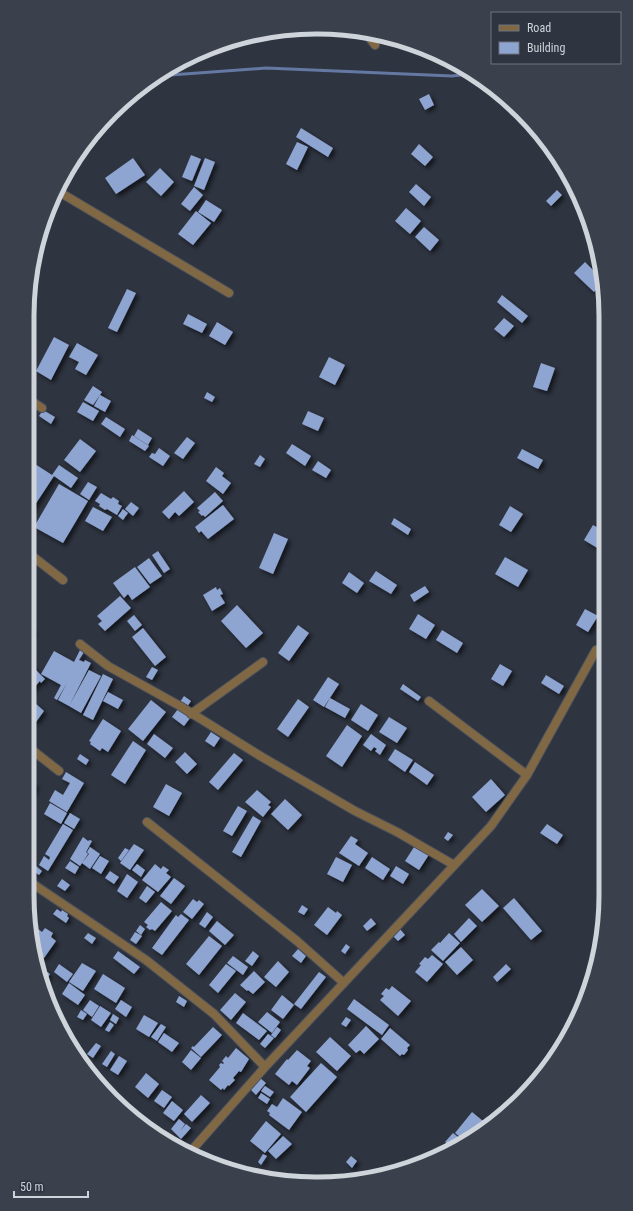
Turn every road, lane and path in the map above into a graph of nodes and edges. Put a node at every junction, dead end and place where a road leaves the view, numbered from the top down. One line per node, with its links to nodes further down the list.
1 (370, 39): 2 (street)
2 (375, 45)
3 (62, 194): 4 (street)
4 (229, 293)
5 (34, 403): 6 (street)
6 (42, 408)
7 (34, 557): 8 (street)
8 (63, 580)
9 (80, 644): 13 (street)
10 (596, 650): 16 (street)
11 (264, 662): 13 (street)
12 (429, 702): 16 (street)
13 (191, 714): 18 (street)
14 (34, 751): 15 (street)
15 (59, 771)
16 (527, 775): 18 (street)
17 (147, 822): 20 (street)
18 (454, 865): 20 (street)
19 (34, 885): 21 (street)
20 (344, 983): 21 (street)
21 (265, 1067): 22 (street)
22 (193, 1149)

